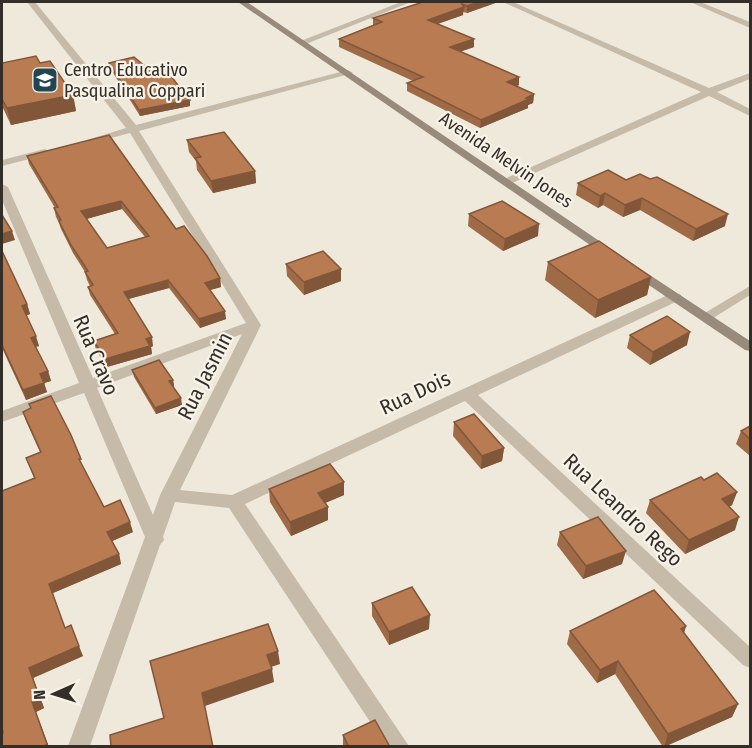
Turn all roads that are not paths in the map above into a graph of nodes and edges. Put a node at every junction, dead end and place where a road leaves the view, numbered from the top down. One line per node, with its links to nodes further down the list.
1 (31, 2): 12 (street, Rua Jasmin)
2 (242, 2): 7 (main road, Avenida Melvin Jones)
3 (407, 2): 7 (street)
4 (507, 2): 10 (street)
5 (694, 2): 6 (street)
6 (750, 25)
7 (303, 42): 8 (main road, Avenida Melvin Jones)
8 (348, 73): 12 (street); 16 (main road, Avenida Melvin Jones)
9 (750, 76): 10 (street)
10 (709, 92): 11 (street); 16 (street)
11 (750, 113)
12 (133, 129): 13 (street); 21 (street, Rua Jasmin)
13 (78, 143)
14 (56, 149): 15 (street)
15 (2, 163)
16 (506, 182): 19 (main road, Avenida Melvin Jones)
17 (2, 187): 23 (street, Rua Cravo)
18 (750, 290): 20 (street)
19 (675, 297): 20 (main road, Avenida Melvin Jones); 24 (street, Rua Dois)
20 (705, 317): 22 (main road, Avenida Melvin Jones)
21 (254, 325): 23 (street); 26 (street, Rua Jasmin)
22 (750, 348)
23 (87, 388): 25 (street); 28 (street, Rua Cravo)
24 (466, 393): 27 (street, Rua Dois); 29 (street, Rua Leandro Rego)
25 (2, 417)
26 (169, 495): 27 (street); 28 (street, Rua Jasmin)
27 (234, 502): 31 (street)
28 (154, 540): 30 (street, Rua Jasmin)
29 (750, 659)
30 (79, 747)
31 (399, 747)

